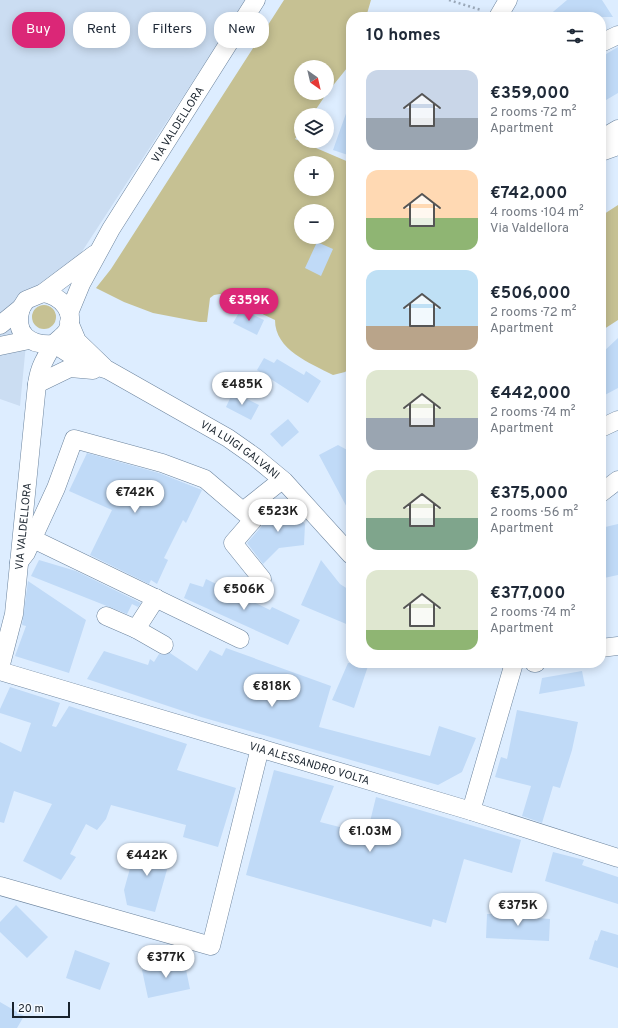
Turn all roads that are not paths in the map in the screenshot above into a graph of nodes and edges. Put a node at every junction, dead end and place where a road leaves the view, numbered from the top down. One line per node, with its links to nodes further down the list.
1 (256, 0): 10 (street, VIA VALDELLORA)
2 (508, 0): 3 (street)
3 (500, 12)
4 (618, 34): 5 (street)
5 (606, 40)
6 (618, 129): 7 (street)
7 (606, 136)
8 (618, 146): 9 (street)
9 (606, 150)
10 (100, 250): 11 (street, VIA VALDELLORA); 13 (street, VIA VALDELLORA)
11 (43, 293): 12 (street, VIA VALDELLORA); 13 (street)
12 (21, 308): 14 (street, VIA VALDELLORA); 15 (street)
13 (69, 318): 16 (street, VIA VALDELLORA); 18 (street, VIA LUIGI GALVANI)
14 (0, 325)
15 (28, 340): 16 (street); 17 (street)
16 (54, 344): 18 (street, VIA LUIGI GALVANI); 19 (street, VIA VALDELLORA)
17 (0, 346)
18 (108, 370): 19 (street); 22 (street, VIA LUIGI GALVANI)
19 (36, 384): 28 (street, VIA VALDELLORA)
20 (618, 420): 21 (street)
21 (606, 426)
22 (282, 480): 25 (street); 27 (street, VIA LUIGI GALVANI)
23 (618, 480): 24 (street)
24 (606, 489)
25 (242, 511): 26 (street); 29 (street)
26 (33, 539): 28 (street); 30 (street)
27 (346, 550)
28 (19, 562): 37 (street, VIA VALDELLORA)
29 (262, 579)
30 (156, 598): 32 (street); 33 (street)
31 (106, 616): 32 (street)
32 (136, 629): 34 (street)
33 (240, 639)
34 (164, 645)
35 (618, 646): 36 (street)
36 (606, 647)
37 (0, 668)
38 (513, 668): 41 (street)
39 (0, 671): 40 (street, VIA ALESSANDRO VOLTA)
40 (260, 748): 41 (street, VIA ALESSANDRO VOLTA); 43 (street)
41 (471, 811): 42 (street, VIA ALESSANDRO VOLTA)
42 (618, 858)
43 (0, 886)

